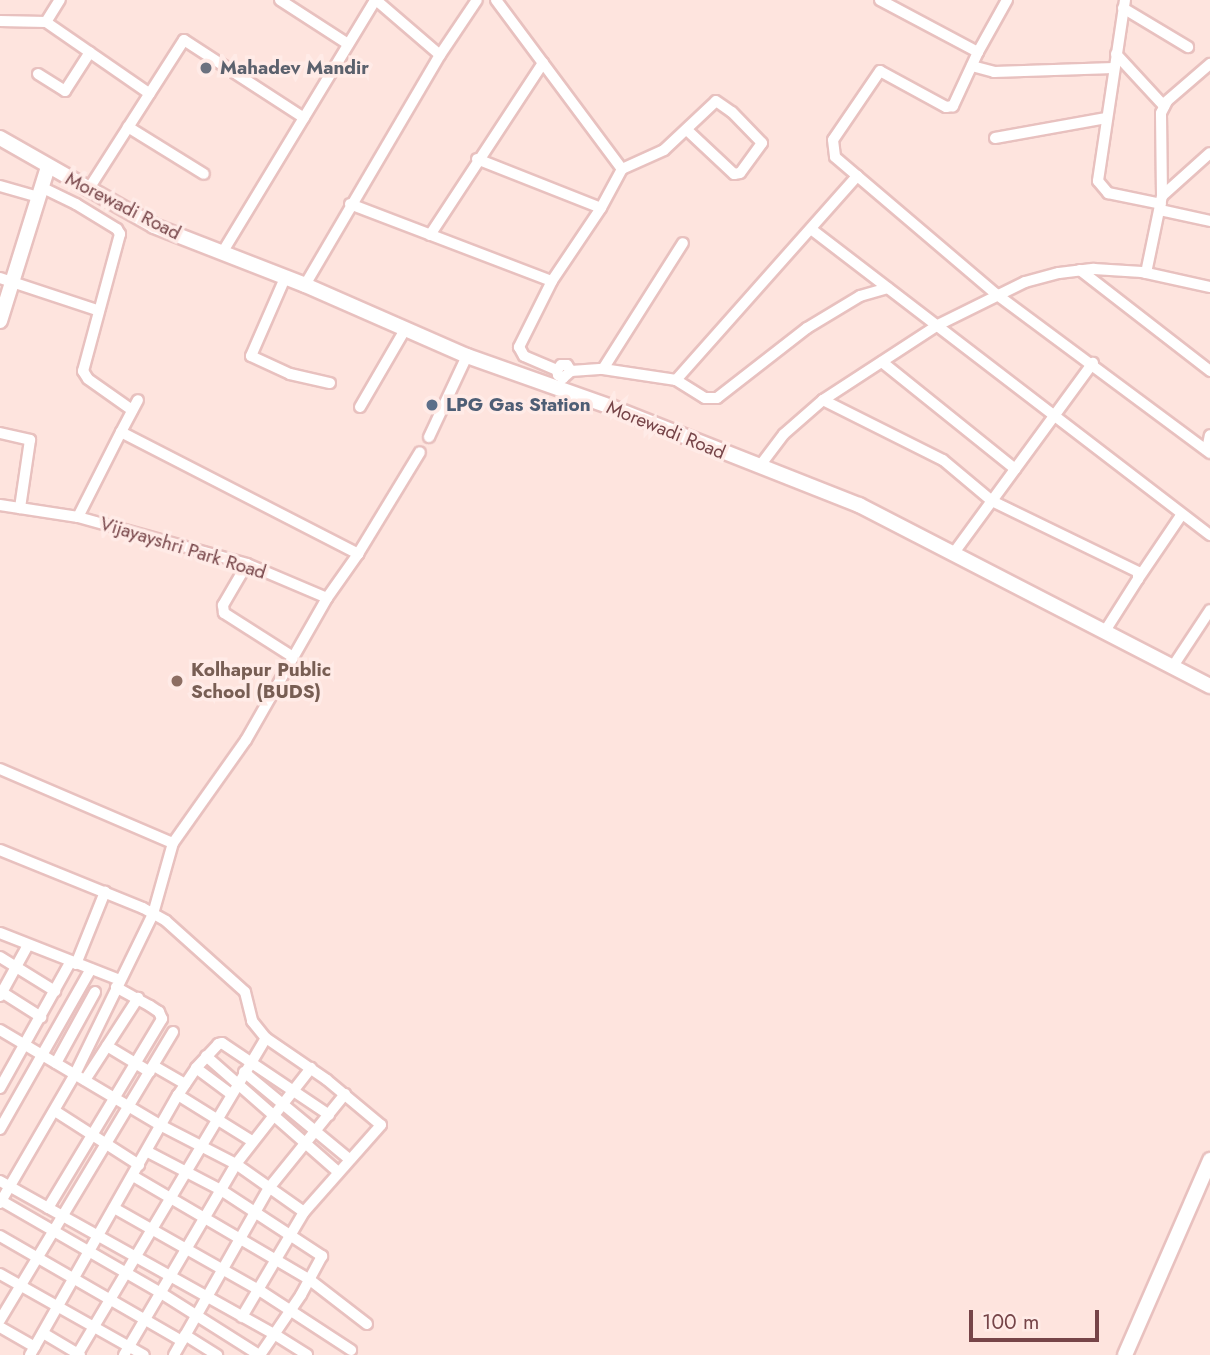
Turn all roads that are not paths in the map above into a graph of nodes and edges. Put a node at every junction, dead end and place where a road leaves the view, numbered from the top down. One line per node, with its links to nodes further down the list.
1 (60, 0): 10 (street)
2 (280, 0): 11 (street)
3 (375, 0): 11 (street); 16 (street)
4 (477, 0): 16 (street)
5 (496, 0): 17 (street)
6 (880, 0): 14 (street)
7 (1007, 0): 14 (street)
8 (1124, 4): 12 (street); 15 (street)
9 (0, 21): 10 (street)
10 (46, 22): 13 (street)
11 (348, 44): 24 (street)
12 (1188, 47)
13 (89, 52): 21 (street); 22 (street)
14 (978, 52): 19 (street)
15 (1116, 54): 20 (street); 23 (street)
16 (440, 55): 40 (street)
17 (543, 63): 31 (street); 33 (street)
18 (1210, 64): 23 (street)
19 (972, 66): 20 (street); 35 (street)
20 (1114, 68): 25 (street)
21 (38, 74)
22 (150, 94): 24 (street); 26 (street)
23 (1164, 106): 39 (street)
24 (304, 118): 46 (street)
25 (1106, 118): 29 (street); 39 (street)
26 (128, 127): 34 (street); 37 (street)
27 (687, 130): 27 (street); 33 (street)
28 (0, 138): 32 (main road, Morewadi Road)
29 (995, 138)
30 (1210, 153): 39 (street)
31 (477, 159): 41 (street); 44 (street)
32 (48, 167): 37 (main road, Morewadi Road); 38 (main road)
33 (622, 169): 41 (street)
34 (204, 174)
35 (857, 176): 43 (street); 55 (street)
36 (0, 186): 38 (street)
37 (88, 190): 46 (main road, Morewadi Road)
38 (40, 192): 50 (main road); 56 (street)
39 (1161, 203): 42 (street); 48 (street)
40 (350, 204): 44 (street); 52 (street)
41 (601, 208): 51 (street)
42 (1210, 221)
43 (811, 229): 54 (street); 66 (street)
44 (430, 235): 51 (street)
45 (683, 243): 63 (street)
46 (222, 253): 49 (main road, Morewadi Road)
47 (1080, 270): 48 (street); 55 (street); 64 (street)
48 (1146, 273): 53 (street)
49 (285, 278): 52 (main road, Morewadi Road); 67 (street)
50 (6, 280): 56 (street); 57 (main road)
51 (552, 281): 65 (street)
52 (305, 285): 59 (main road, Morewadi Road)
53 (1210, 287)
54 (888, 288): 58 (street); 66 (street)
55 (996, 294): 58 (street); 62 (street)
56 (97, 310): 71 (street)
57 (0, 321)
58 (938, 325): 61 (street); 70 (street)
59 (406, 328): 60 (main road, Morewadi Road); 69 (street)
60 (467, 356): 65 (main road, Morewadi Road); 74 (street)
61 (881, 362): 68 (street); 78 (street)
62 (1093, 363): 70 (street); 76 (street)
63 (603, 369): 65 (street); 66 (street)
64 (1210, 371)
65 (563, 377): 77 (main road, Morewadi Road)
66 (676, 380)
67 (330, 383)
68 (823, 400): 77 (street); 79 (street)
69 (360, 407)
70 (1054, 416): 78 (street); 82 (street)
71 (121, 432): 83 (street); 85 (street)
72 (0, 433): 81 (street)
73 (1210, 435): 76 (street)
74 (429, 437)
75 (420, 452): 85 (street)
76 (1208, 452)
77 (759, 467): 86 (main road, Morewadi Road)
78 (1015, 469): 79 (street)
79 (992, 500): 86 (street); 88 (street)
80 (0, 505): 81 (street, Vijayayshri Park Road)
81 (20, 508): 83 (street, Vijayayshri Park Road)
82 (1182, 514): 84 (street); 88 (street)
83 (78, 517): 87 (street, Vijayayshri Park Road)
84 (1210, 535)
85 (358, 554): 89 (street)
86 (953, 554): 91 (main road, Morewadi Road)
87 (247, 564): 89 (street, Vijayayshri Park Road); 92 (street)
88 (1138, 579): 91 (street)
89 (327, 598): 92 (street)
90 (1210, 610): 93 (street)
91 (1105, 631): 93 (main road, Morewadi Road)
92 (293, 657): 96 (street)
93 (1173, 666): 94 (main road, Morewadi Road)
94 (1210, 686)
95 (0, 769): 96 (street)
96 (173, 843): 99 (street)
97 (0, 850): 98 (street)
98 (105, 892): 99 (street); 103 (street)
99 (153, 914): 106 (street); 117 (street)
100 (0, 933): 101 (street)
101 (28, 945): 103 (street); 104 (street)
102 (0, 957): 104 (street)
103 (74, 962): 105 (street); 107 (street)
104 (16, 967): 107 (street); 109 (street)
105 (92, 969): 106 (street); 112 (street)
106 (118, 983): 110 (street); 116 (street)
107 (55, 991): 111 (street)
108 (95, 992): 113 (street)
109 (1, 993): 111 (street)
110 (138, 998): 119 (street); 123 (street)
111 (43, 1013): 112 (street); 118 (street)
112 (63, 1019): 113 (street); 120 (street)
113 (76, 1027): 116 (street); 122 (street)
114 (0, 1030): 118 (street)
115 (173, 1032): 127 (street)
116 (93, 1037): 128 (street)
117 (267, 1038): 124 (street); 126 (street)
118 (25, 1045): 120 (street); 130 (street)
119 (107, 1046): 123 (street); 128 (street)
120 (42, 1055): 122 (street); 143 (street)
121 (206, 1056): 124 (street); 125 (street); 131 (street)
122 (56, 1063): 128 (street)
123 (135, 1063): 127 (street); 135 (street)
124 (247, 1067): 131 (street); 132 (street); 136 (street)
125 (196, 1068): 129 (street); 131 (street)
126 (311, 1068): 132 (street); 133 (street)
127 (152, 1069): 129 (street); 137 (street)
128 (80, 1077): 135 (street); 138 (street)
129 (185, 1084): 134 (street)
130 (0, 1088)
131 (234, 1089): 140 (street); 141 (street)
132 (294, 1090): 136 (street); 139 (street)
133 (345, 1094): 139 (street); 151 (street)
134 (178, 1095): 141 (street); 142 (street)
135 (114, 1097): 137 (street); 145 (street)
136 (284, 1103): 140 (street); 144 (street)
137 (130, 1107): 142 (street); 147 (street)
138 (55, 1111): 145 (street); 158 (street)
139 (329, 1115): 144 (street)
140 (273, 1116): 146 (street); 148 (street)
141 (216, 1118): 146 (street); 149 (street)
142 (162, 1126): 149 (street); 150 (street)
143 (0, 1129)
144 (315, 1132): 148 (street); 151 (street)
145 (92, 1134): 147 (street); 163 (street)
146 (253, 1141): 153 (street)
147 (108, 1144): 154 (street); 167 (street)
148 (305, 1144): 156 (street); 159 (street)
149 (201, 1145): 153 (street); 155 (street)
150 (148, 1152): 154 (street); 155 (street)
151 (348, 1158): 156 (street)
152 (1210, 1160): 212 (main road)
153 (236, 1164): 159 (street); 160 (street)
154 (139, 1165): 157 (street)
155 (185, 1171): 160 (street); 161 (street)
156 (337, 1171): 166 (street)
157 (133, 1176): 161 (street); 164 (street)
158 (5, 1184): 162 (street); 163 (street)
159 (269, 1188): 165 (street); 166 (street)
160 (221, 1190): 165 (street); 168 (street)
161 (169, 1199): 168 (street); 169 (street)
162 (0, 1202): 170 (street)
163 (48, 1208): 167 (street)
164 (114, 1208): 169 (street); 173 (street)
165 (256, 1212): 171 (street); 174 (street)
166 (304, 1212): 171 (street)
167 (62, 1216): 170 (street); 173 (street)
168 (206, 1219): 174 (street); 175 (street)
169 (152, 1228): 175 (street); 178 (street)
170 (52, 1230): 176 (street); 177 (street)
171 (290, 1235): 179 (street); 185 (street)
172 (0, 1236): 177 (street)
173 (97, 1236): 176 (street); 178 (street)
174 (240, 1239): 179 (street); 180 (street)
175 (187, 1248): 180 (street); 184 (street)
176 (89, 1251): 181 (street); 183 (street)
177 (37, 1255): 183 (street); 186 (street)
178 (135, 1257): 181 (street); 184 (street)
179 (275, 1259): 185 (street); 187 (street)
180 (222, 1268): 187 (street); 189 (street)
181 (125, 1272): 188 (street); 190 (street)
182 (0, 1274): 186 (street)
183 (75, 1277): 190 (street); 191 (street)
184 (171, 1277): 188 (street); 189 (street)
185 (310, 1280): 192 (street); 197 (street)
186 (20, 1285): 191 (street); 196 (street)
187 (258, 1290): 192 (street); 194 (street)
188 (161, 1293): 193 (street); 195 (street)
189 (206, 1296): 193 (street); 194 (street)
190 (110, 1297): 195 (street); 198 (street)
191 (58, 1306): 198 (street); 200 (street)
192 (290, 1310): 201 (street); 203 (street)
193 (196, 1316): 202 (street); 210 (street)
194 (242, 1317): 201 (street)
195 (145, 1318): 202 (street); 205 (street)
196 (0, 1320)
197 (368, 1324)
198 (93, 1326): 205 (street); 206 (street)
199 (0, 1327): 204 (street)
200 (43, 1333): 204 (street); 206 (street)
201 (274, 1334): 210 (street); 211 (street)
202 (183, 1338): 208 (street); 209 (street)
203 (351, 1350)
204 (33, 1351)
205 (126, 1351): 207 (street)
206 (78, 1354)
207 (144, 1355)
208 (174, 1355)
209 (217, 1355)
210 (259, 1355)
211 (307, 1355)
212 (1125, 1355)

